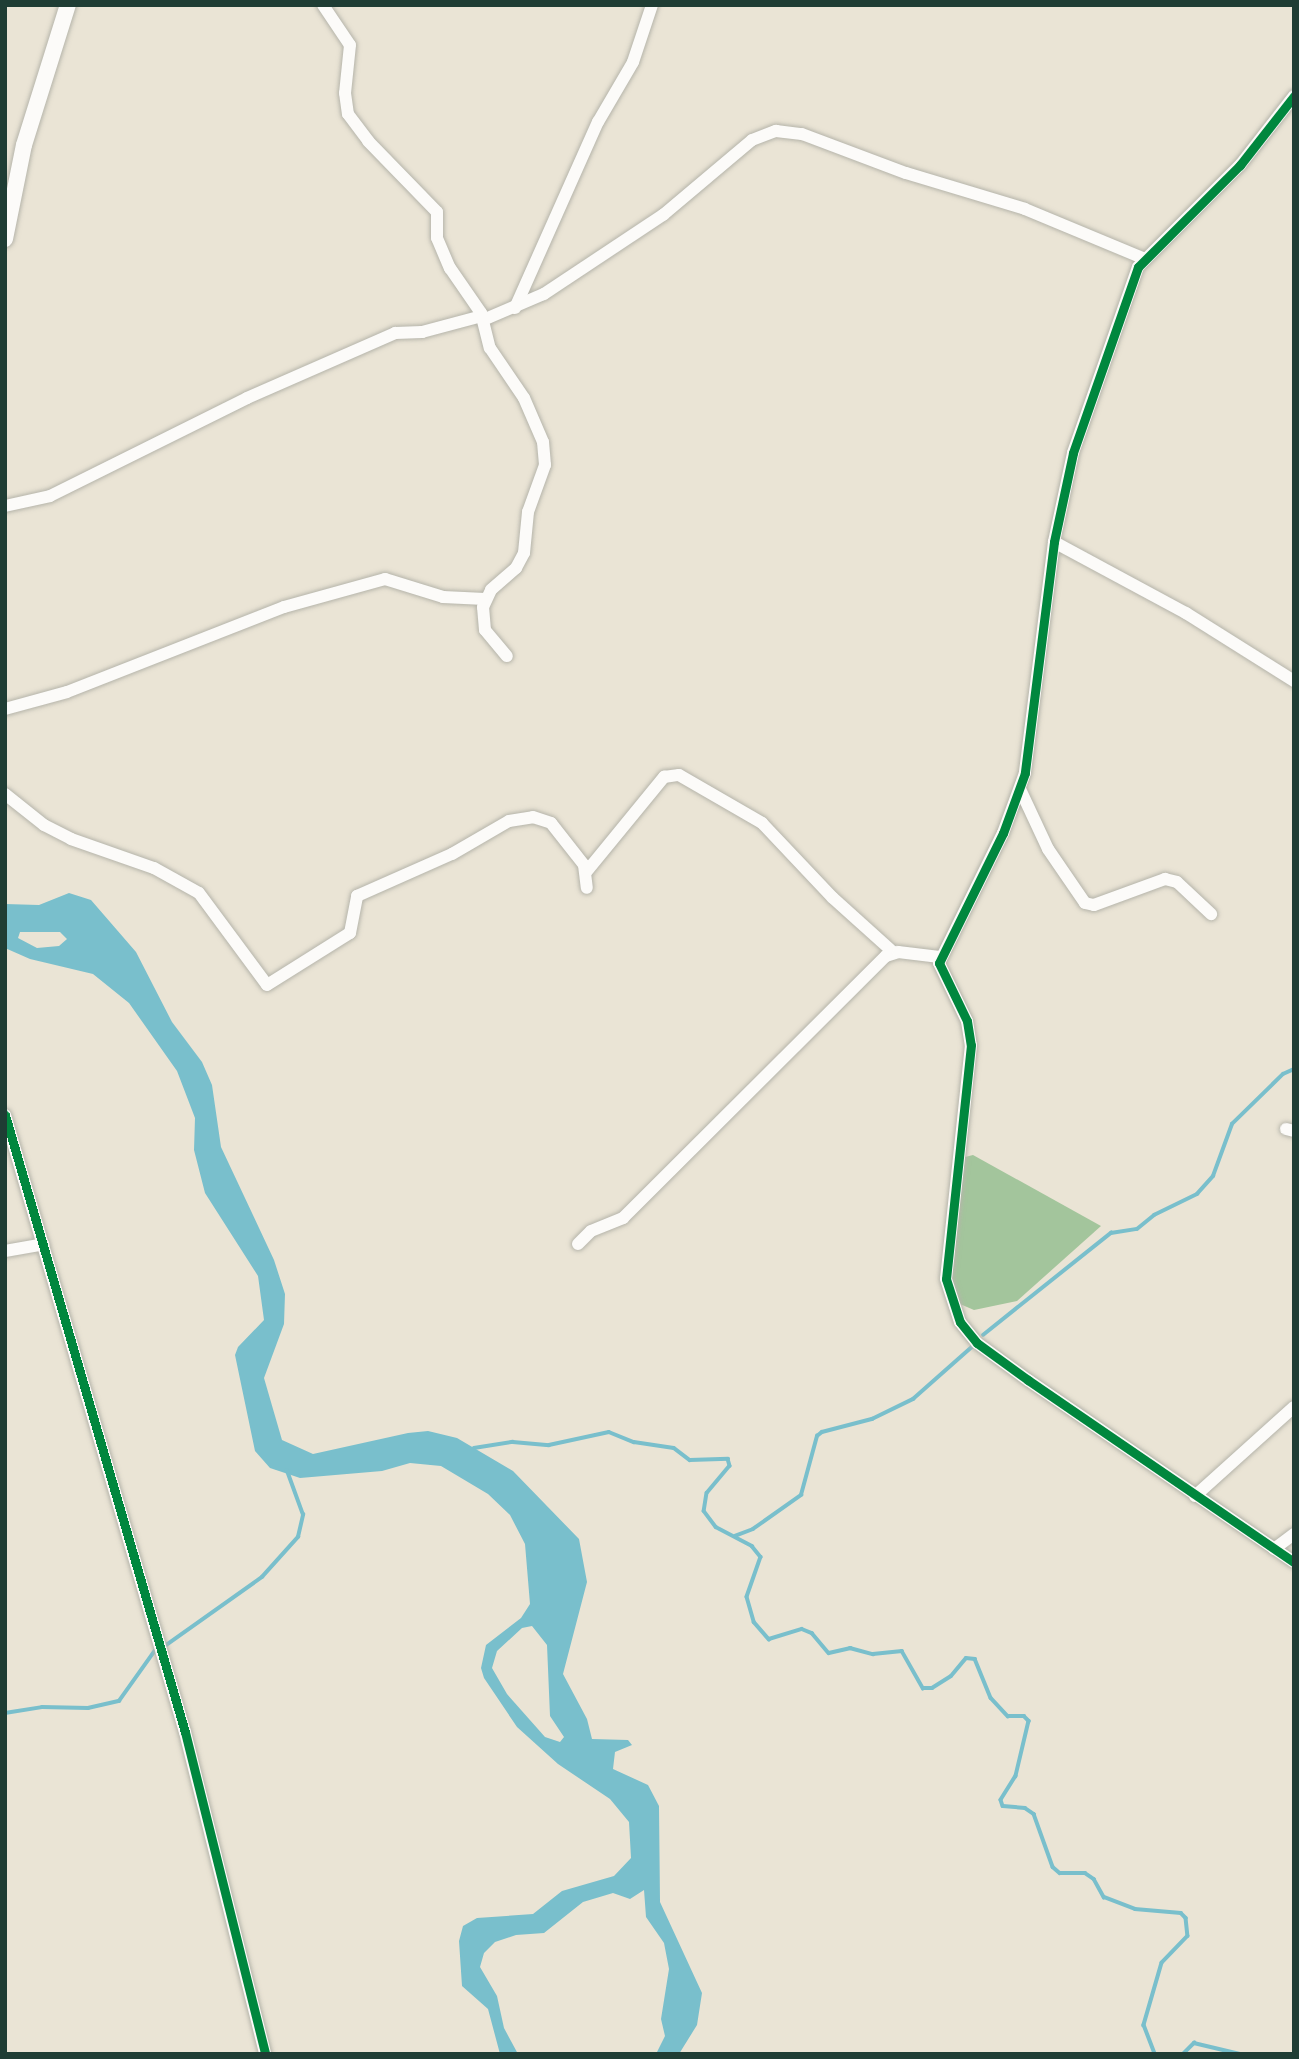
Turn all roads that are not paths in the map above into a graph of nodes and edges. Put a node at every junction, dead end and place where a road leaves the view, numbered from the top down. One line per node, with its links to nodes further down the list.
1 (68, 5): 5 (street)
2 (323, 5): 8 (street)
3 (652, 5): 7 (street)
4 (1294, 96): 6 (street)
5 (5, 239)
6 (1143, 258): 7 (street); 10 (street)
7 (515, 308): 8 (street)
8 (483, 318): 9 (street); 11 (street)
9 (5, 506)
10 (1054, 542): 13 (street); 15 (street)
11 (485, 599): 12 (street); 14 (street)
12 (507, 656)
13 (1294, 681)
14 (5, 709)
15 (1020, 789): 19 (street); 21 (street)
16 (5, 794): 17 (street)
17 (587, 871): 18 (street); 20 (street)
18 (587, 888)
19 (1211, 914)
20 (894, 953): 21 (street); 24 (street)
21 (940, 957): 27 (street)
22 (5, 1115): 23 (street)
23 (43, 1244): 25 (street); 31 (street)
24 (578, 1244)
25 (5, 1251)
26 (1294, 1406): 27 (street)
27 (1195, 1496): 29 (street)
28 (1294, 1534): 29 (street)
29 (1274, 1549): 30 (street)
30 (1294, 1562)
31 (265, 2054)

